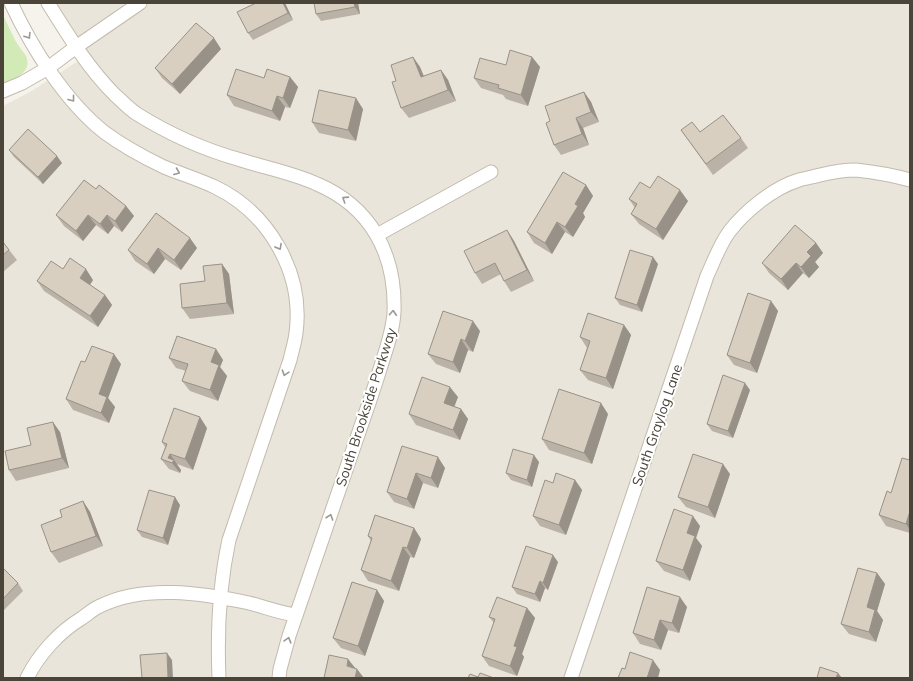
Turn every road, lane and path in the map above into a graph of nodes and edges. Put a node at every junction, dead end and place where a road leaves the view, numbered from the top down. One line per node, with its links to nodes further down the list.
1 (11, 3): 5 (street, one-way to 5)
2 (48, 3): 4 (street, South Brookside Parkway)
3 (140, 3): 4 (street)
4 (76, 47): 5 (street); 9 (street, South Brookside Parkway, one-way to 4)
5 (48, 68): 6 (street); 10 (street, one-way to 10)
6 (3, 91)
7 (491, 172): 9 (street)
8 (910, 180): 15 (street, South Graylog Lane)
9 (377, 235): 11 (street, South Brookside Parkway, one-way to 9)
10 (220, 598): 11 (street); 12 (street); 13 (street)
11 (296, 615): 14 (street, South Brookside Parkway, one-way to 11)
12 (27, 678)
13 (219, 678)
14 (280, 678)
15 (571, 678)

